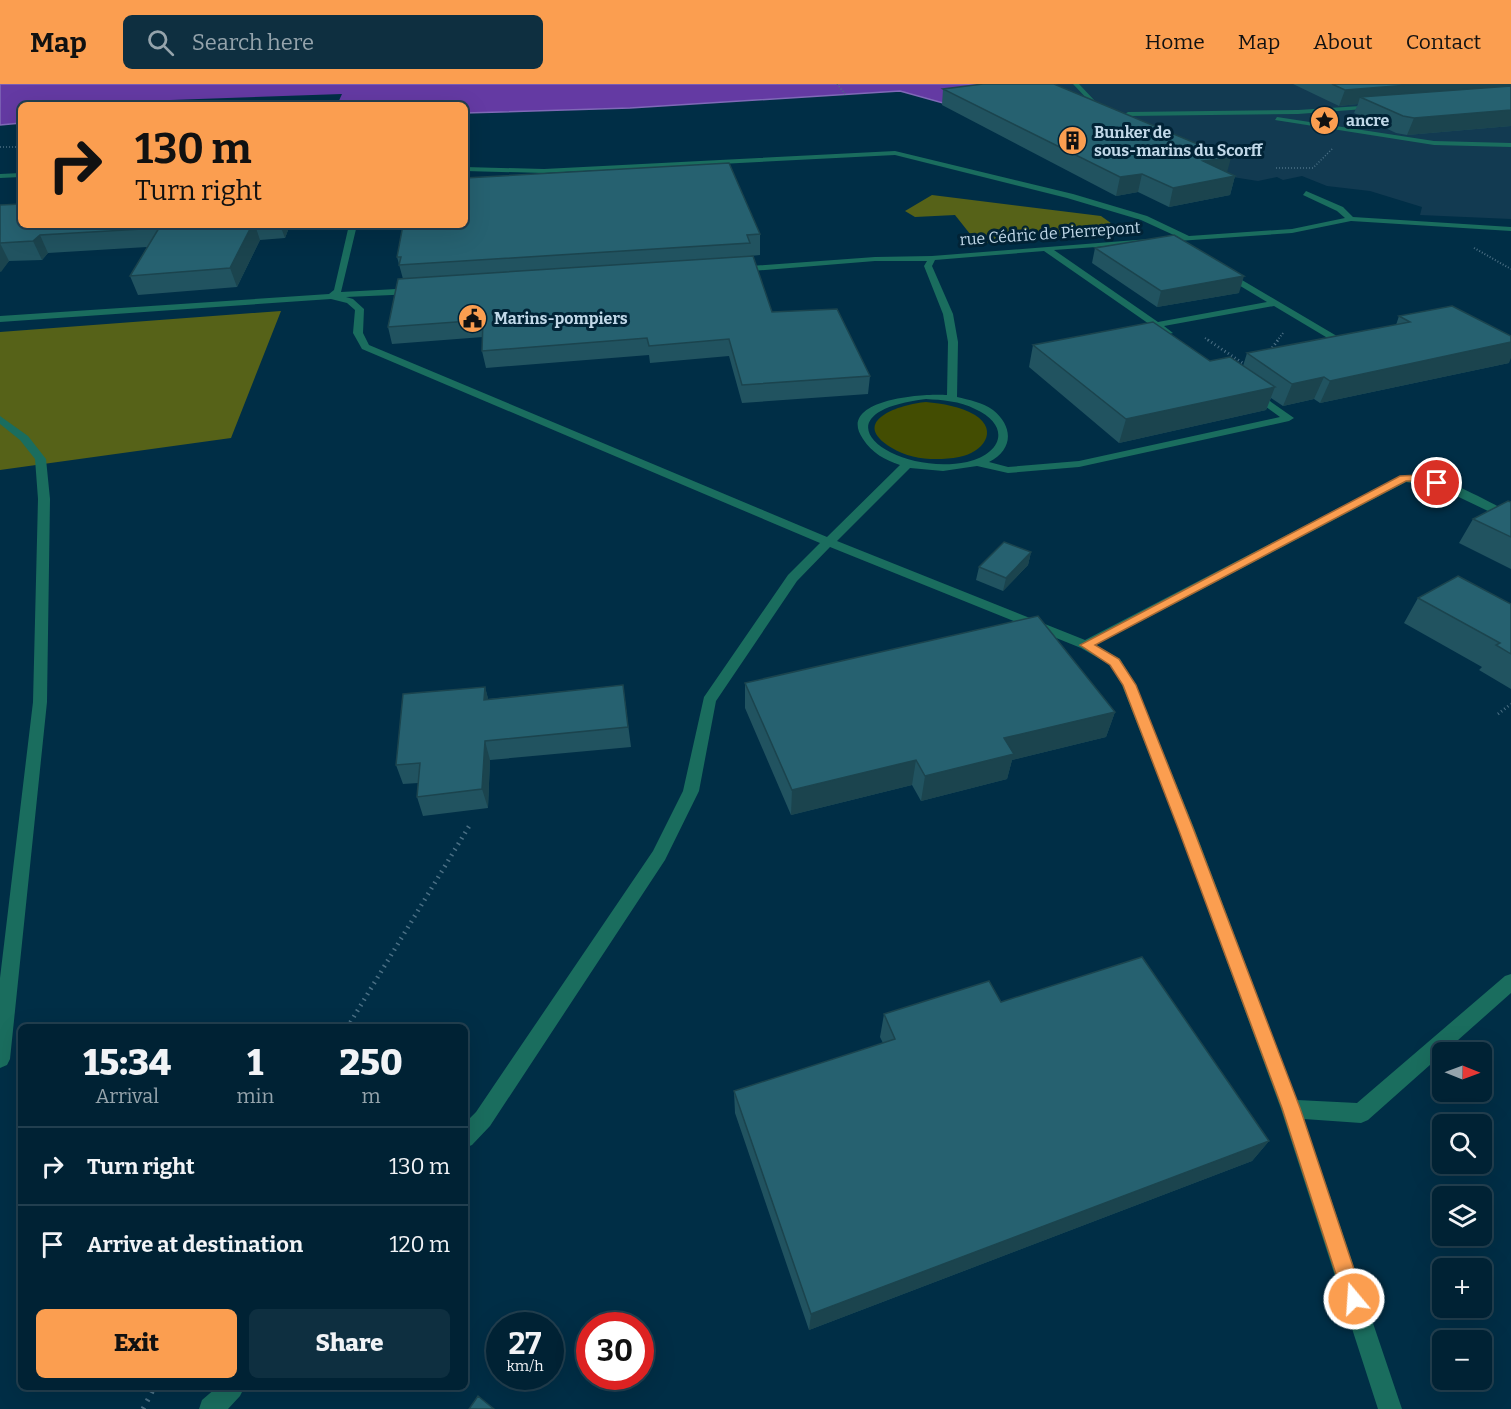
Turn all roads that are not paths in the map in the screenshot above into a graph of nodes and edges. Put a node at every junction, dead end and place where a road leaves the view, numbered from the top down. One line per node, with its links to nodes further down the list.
1 (1076, 84): 4 (street)
2 (1383, 107): 3 (street)
3 (1264, 112): 4 (street); 6 (street)
4 (1128, 114): 5 (street)
5 (1137, 123)
6 (1511, 145)
7 (468, 169): 16 (street)
8 (18, 175): 9 (street)
9 (0, 176)
10 (1306, 193): 11 (street)
11 (1351, 219): 13 (street); 16 (street)
12 (352, 228): 22 (street)
13 (1511, 229)
14 (1172, 239): 16 (street)
15 (1160, 240): 17 (street, rue Cédric de Pierrepont)
16 (1187, 244)
17 (1045, 248): 18 (street, rue Cédric de Pierrepont); 25 (street)
18 (932, 258): 19 (street, rue Cédric de Pierrepont); 29 (street)
19 (733, 269)
20 (1220, 269): 23 (street)
21 (428, 290): 22 (street)
22 (332, 296): 24 (street); 34 (street)
23 (1275, 303): 25 (street); 27 (street)
24 (0, 319)
25 (1156, 325): 26 (street)
26 (1173, 337)
27 (1353, 349)
28 (1244, 387): 31 (street)
29 (952, 398): 31 (street); 32 (street)
30 (0, 419): 37 (street)
31 (979, 463): 32 (street)
32 (908, 464): 34 (street)
33 (1511, 518): 35 (street)
34 (828, 542): 35 (street); 39 (street)
35 (1086, 645): 38 (street)
36 (1511, 982): 38 (street)
37 (0, 1059)
38 (1291, 1108): 42 (street)
39 (468, 1135)
40 (230, 1390): 41 (street)
41 (212, 1409)
42 (1390, 1409)

